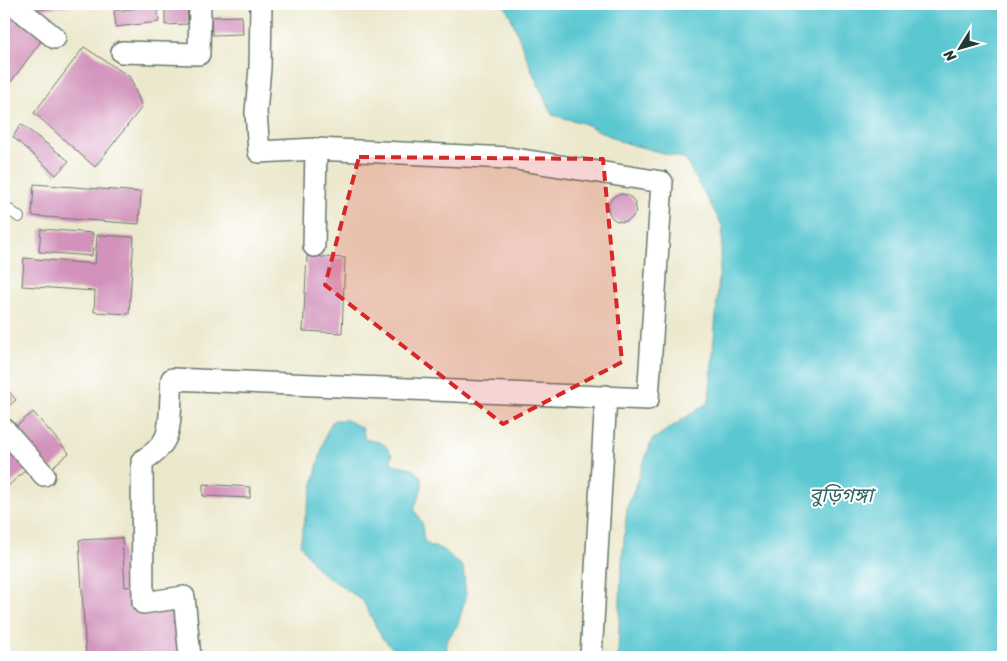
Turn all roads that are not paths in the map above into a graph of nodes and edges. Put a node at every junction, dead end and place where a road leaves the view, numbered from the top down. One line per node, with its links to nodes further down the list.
1 (13, 4): 4 (street)
2 (200, 4): 5 (street)
3 (261, 4): 6 (street)
4 (56, 38)
5 (122, 52)
6 (316, 149): 9 (street); 10 (street)
7 (4, 206): 8 (lane)
8 (19, 217)
9 (314, 246)
10 (606, 396): 13 (street); 14 (street)
11 (4, 429): 12 (street)
12 (44, 475)
13 (190, 657)
14 (590, 657)

